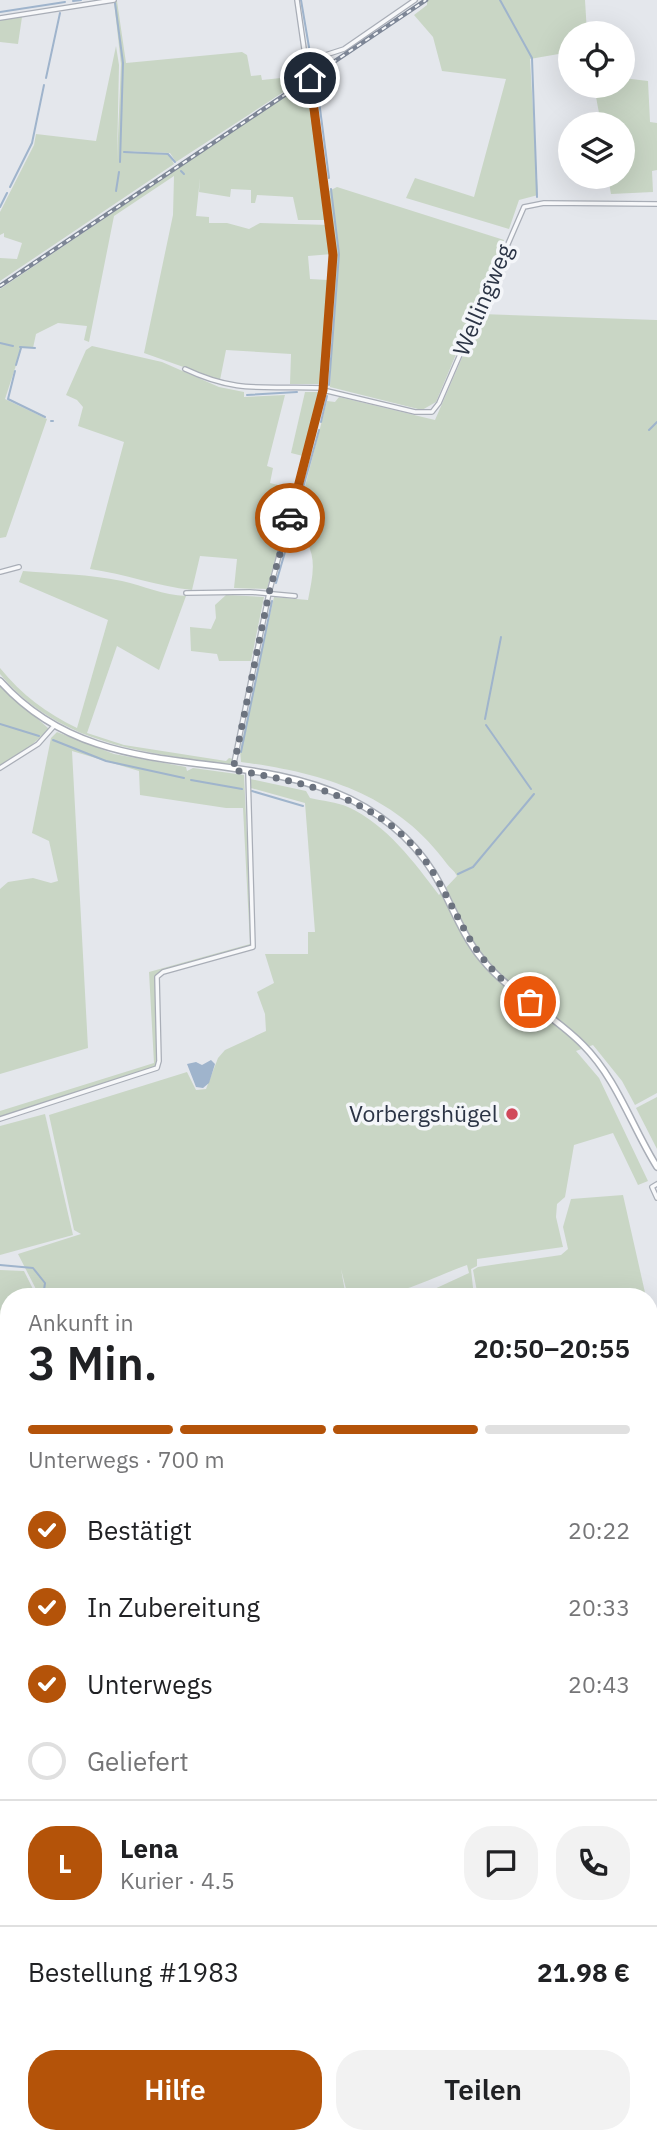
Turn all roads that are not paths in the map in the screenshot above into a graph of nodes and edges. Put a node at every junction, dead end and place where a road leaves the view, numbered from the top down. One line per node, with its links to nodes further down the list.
1 (114, 0): 4 (street)
2 (297, 0): 5 (street)
3 (415, 0): 5 (street)
4 (0, 18)
5 (307, 61): 8 (street)
6 (657, 204): 8 (street, Wellingweg)
7 (185, 369): 8 (street)
8 (323, 389): 12 (street)
9 (19, 567): 10 (street)
10 (0, 572)
11 (186, 593): 12 (street)
12 (269, 593): 13 (street); 17 (street)
13 (295, 596)
14 (0, 681): 15 (main road)
15 (54, 726): 16 (street); 17 (main road)
16 (0, 768)
17 (233, 770): 18 (main road)
18 (248, 773): 19 (street); 20 (main road)
19 (0, 1119)
20 (657, 1167)
21 (657, 1184): 22 (street)
22 (657, 1198)

